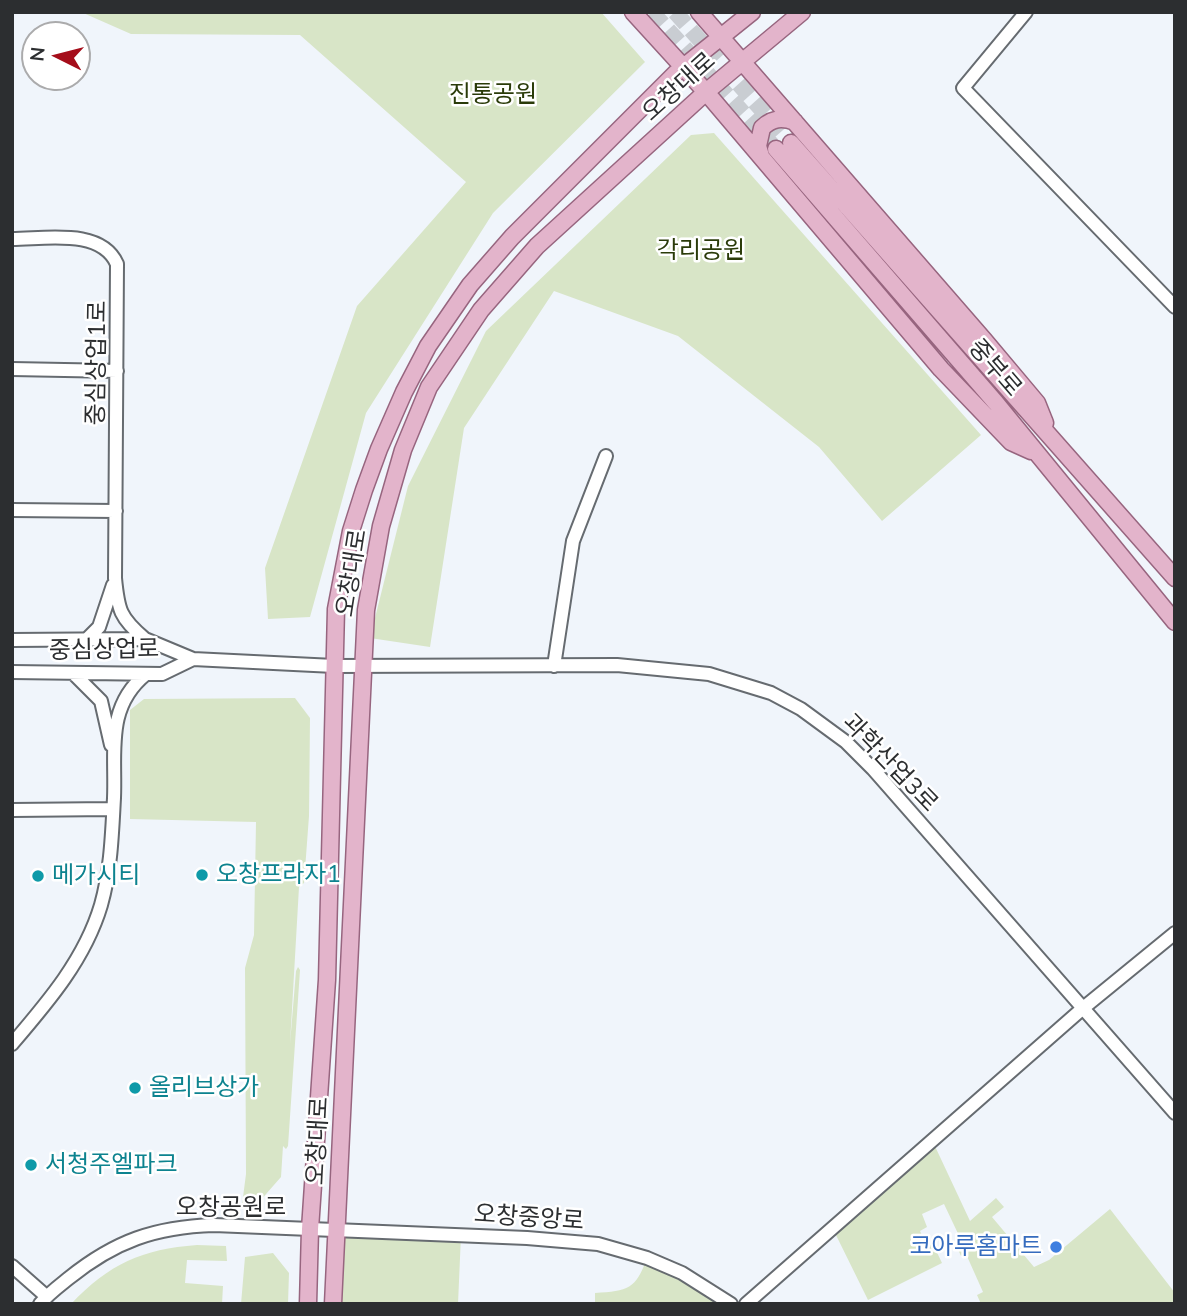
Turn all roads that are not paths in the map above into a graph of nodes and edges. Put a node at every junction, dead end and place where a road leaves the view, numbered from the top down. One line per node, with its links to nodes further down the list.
1 (633, 12): 8 (main road)
2 (699, 12): 6 (main road)
3 (752, 12): 6 (main road, 오창대로)
4 (802, 12): 7 (main road, 오창대로)
5 (1027, 12): 13 (street)
6 (720, 36): 7 (main road); 8 (main road, 오창대로)
7 (742, 61): 9 (main road, 오창대로); 10 (main road)
8 (683, 66): 9 (main road); 28 (main road, 오창대로)
9 (706, 92): 11 (main road); 29 (main road, 오창대로)
10 (795, 122): 11 (main road); 16 (main road)
11 (761, 156): 17 (main road)
12 (12, 239): 15 (street, 중심상업1로)
13 (1175, 307)
14 (12, 369): 15 (street)
15 (117, 371): 20 (street, 중심상업1로)
16 (1051, 435): 17 (main road, 중부로); 22 (main road, 중부로)
17 (1034, 452): 23 (main road, 중부로)
18 (606, 456): 30 (street)
19 (12, 510): 20 (street)
20 (116, 511): 21 (street, 중심상업1로)
21 (115, 578): 24 (street); 26 (street)
22 (1175, 578)
23 (1175, 622)
24 (145, 639): 26 (street, 중심상업로); 27 (street, 중심상업로)
25 (12, 640): 26 (street, 중심상업로)
26 (86, 640)
27 (193, 659): 28 (street, 중심상업로); 33 (street, 중심상업로)
28 (334, 666): 29 (street, 과학산업3로); 41 (main road, 오창대로)
29 (365, 666): 30 (street, 과학산업3로); 42 (main road, 오창대로)
30 (554, 666): 38 (street, 과학산업3로)
31 (12, 672): 32 (street, 중심상업로)
32 (73, 673): 33 (street, 중심상업로); 34 (street)
33 (145, 674): 34 (street)
34 (113, 755): 35 (street)
35 (113, 809): 36 (street); 39 (street)
36 (12, 810)
37 (1175, 933): 38 (street)
38 (1083, 1009): 40 (street, 과학산업3로); 48 (street)
39 (12, 1044)
40 (1175, 1113)
41 (310, 1229): 42 (street, 오창중앙로); 44 (street, 오창공원로); 45 (main road, 오창대로)
42 (336, 1230): 46 (main road, 오창대로); 47 (street, 오창중앙로)
43 (12, 1266): 44 (street, 오창공원로)
44 (43, 1300)
45 (308, 1304)
46 (333, 1304)
47 (731, 1304)
48 (746, 1304)

